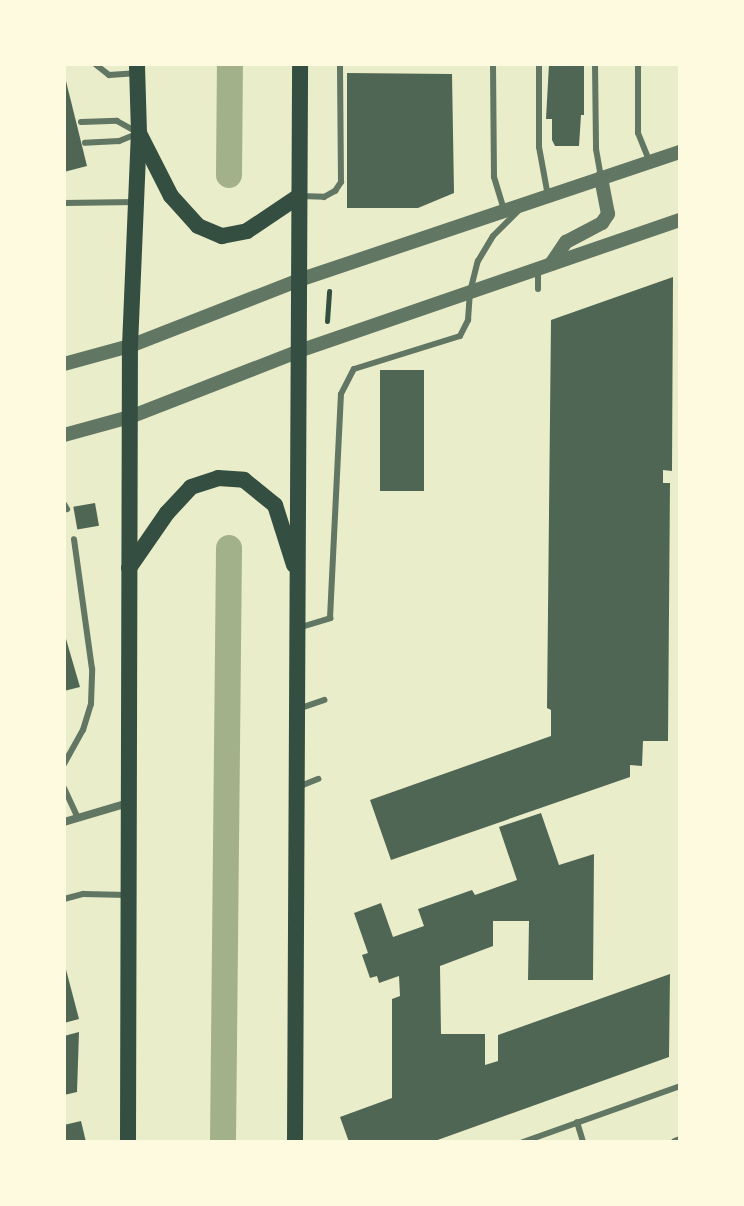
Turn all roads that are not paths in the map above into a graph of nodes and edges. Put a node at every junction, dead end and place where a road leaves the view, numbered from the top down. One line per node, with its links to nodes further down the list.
1 (95, 64): 8 (lane)
2 (300, 64): 15 (main road)
3 (340, 64): 15 (lane)
4 (493, 64): 20 (lane)
5 (539, 64): 16 (lane)
6 (595, 64): 14 (lane)
7 (638, 64): 13 (lane)
8 (137, 68): 10 (main road)
9 (81, 122): 10 (lane)
10 (139, 133): 11 (lane); 15 (main road); 17 (main road)
11 (85, 143)
12 (680, 152): 13 (street)
13 (650, 162): 14 (street)
14 (601, 178): 16 (street); 22 (street)
15 (299, 196): 23 (main road)
16 (548, 196): 19 (street)
17 (136, 202): 18 (lane); 26 (main road)
18 (64, 203)
19 (526, 203): 20 (street); 25 (lane)
20 (505, 211): 23 (street)
21 (680, 220): 22 (street)
22 (544, 267): 24 (lane); 25 (street)
23 (299, 280): 26 (street); 27 (main road)
24 (538, 289)
25 (470, 292): 27 (street); 34 (lane)
26 (130, 346): 28 (street); 29 (main road)
27 (299, 351): 29 (street); 33 (main road)
28 (64, 364)
29 (130, 417): 30 (street); 32 (main road)
30 (64, 435)
31 (74, 539): 37 (lane)
32 (129, 568): 33 (main road); 41 (main road)
33 (299, 578): 34 (main road)
34 (298, 628): 36 (main road)
35 (324, 700): 36 (lane)
36 (298, 709): 39 (main road)
37 (64, 764)
38 (318, 779): 39 (lane)
39 (298, 787): 49 (main road)
40 (64, 788): 42 (lane)
41 (128, 803): 42 (street); 44 (main road)
42 (78, 818): 43 (street)
43 (64, 822)
44 (128, 895): 45 (lane); 48 (main road)
45 (64, 899)
46 (680, 1086): 47 (lane)
47 (577, 1122): 50 (lane); 51 (lane)
48 (128, 1142)
49 (295, 1142)
50 (523, 1142)
51 (583, 1142)

